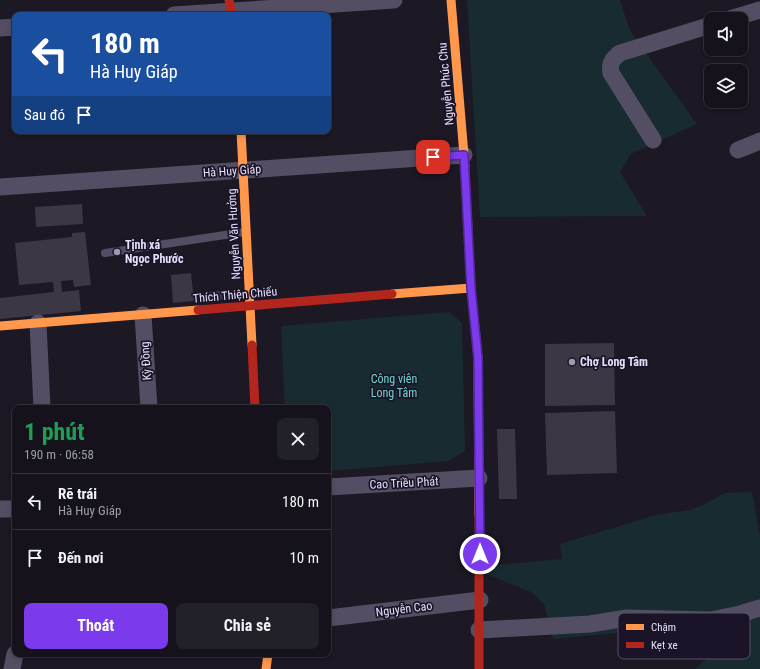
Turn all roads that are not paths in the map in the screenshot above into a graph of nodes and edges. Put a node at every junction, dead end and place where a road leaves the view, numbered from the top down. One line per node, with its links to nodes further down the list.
1 (394, 0): 3 (street)
2 (451, 0): 14 (street, Nguyễn Phúc Chu)
3 (231, 9): 5 (street)
4 (760, 10): 6 (street)
5 (202, 12)
6 (748, 14)
7 (12, 27): 9 (street)
8 (704, 27): 11 (street)
9 (0, 28)
10 (241, 134): 15 (street, Nguyễn Văn Hưởng)
11 (653, 140)
12 (760, 141): 13 (street)
13 (738, 150)
14 (464, 155): 15 (street, Hà Huy Giáp); 19 (street, Nguyễn Phúc Chu)
15 (242, 170): 16 (street, Hà Huy Giáp); 17 (street, Nguyễn Văn Hưởng)
16 (0, 187)
17 (245, 232): 18 (lane); 20 (street, Nguyễn Văn Hưởng)
18 (105, 253)
19 (471, 288): 20 (street, Thích Thiện Chiếu); 27 (street, Nguyễn Phúc Chu)
20 (250, 306): 21 (street, Thích Thiện Chiếu); 26 (street, Nguyễn Văn Hưởng)
21 (143, 314): 22 (street, Thích Thiện Chiếu); 25 (street, Kỳ Đồng)
22 (38, 323): 23 (street, Thích Thiện Chiếu); 24 (street)
23 (0, 326)
24 (42, 405)
25 (149, 405)
26 (256, 405)
27 (479, 478): 28 (street, Cao Triều Phát); 31 (street, Nguyễn Phúc Chu)
28 (331, 487)
29 (0, 509): 30 (street)
30 (12, 509)
31 (480, 600): 34 (street, Nguyễn Cao); 36 (street, Nguyễn Phúc Chu)
32 (760, 608): 33 (street)
33 (743, 613)
34 (331, 618)
35 (618, 619): 36 (street)
36 (479, 630): 41 (street, Nguyễn Phúc Chu)
37 (14, 657): 39 (street)
38 (268, 657): 40 (street)
39 (12, 669)
40 (266, 669)
41 (479, 669)

